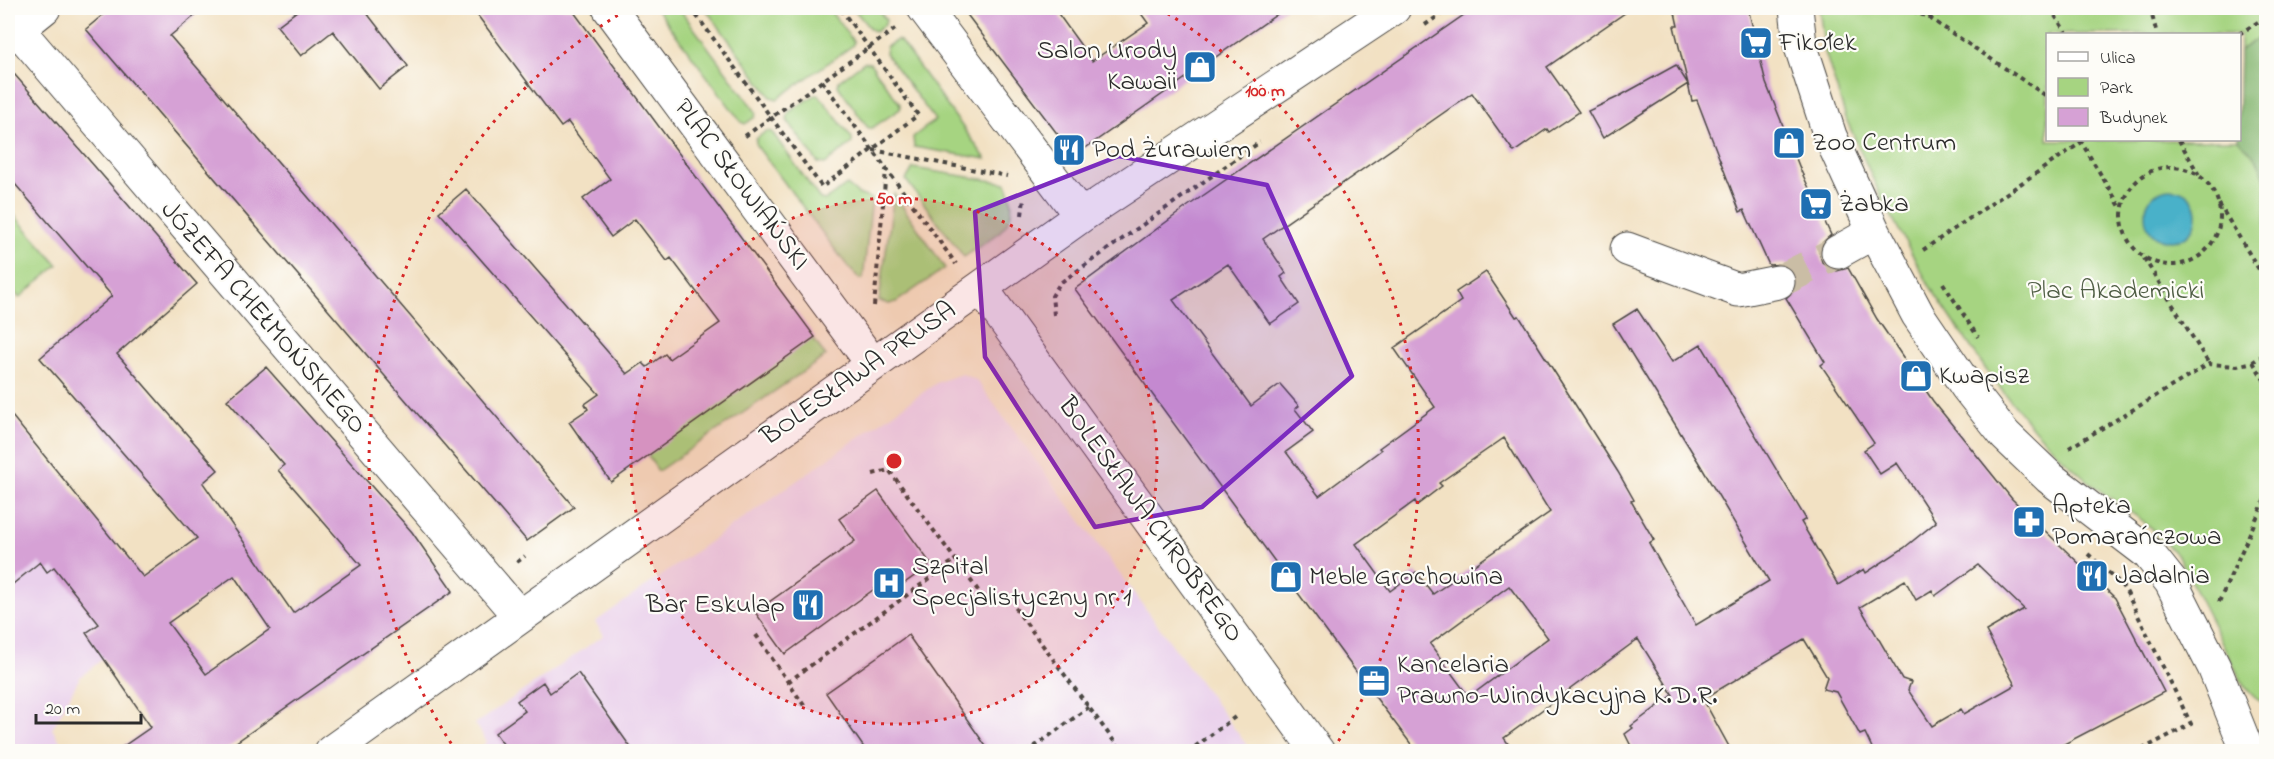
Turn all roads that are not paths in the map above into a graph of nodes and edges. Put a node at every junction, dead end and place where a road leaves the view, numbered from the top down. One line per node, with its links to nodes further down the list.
1 (44, 8): 6 (street)
2 (609, 8): 13 (street, PLAC SŁOWIAŃSKI)
3 (924, 8): 7 (street)
4 (1394, 8): 7 (street, BOLESŁAWA PRUSA)
5 (1796, 8): 8 (street)
6 (10, 28): 14 (street, JÓZEFA CHEŁMOŃSKIEGO)
7 (1081, 216): 11 (street, BOLESŁAWA PRUSA)
8 (1874, 232): 10 (street); 18 (street)
9 (1628, 249): 12 (street)
10 (1838, 252)
11 (971, 279): 13 (street, BOLESŁAWA PRUSA); 17 (street, BOLESŁAWA CHROBREGO)
12 (1778, 282)
13 (872, 363): 14 (street, BOLESŁAWA PRUSA)
14 (520, 617): 16 (street, BOLESŁAWA PRUSA)
15 (2266, 747): 19 (street)
16 (331, 752)
17 (1318, 752)
18 (2248, 752)
19 (2257, 752)

